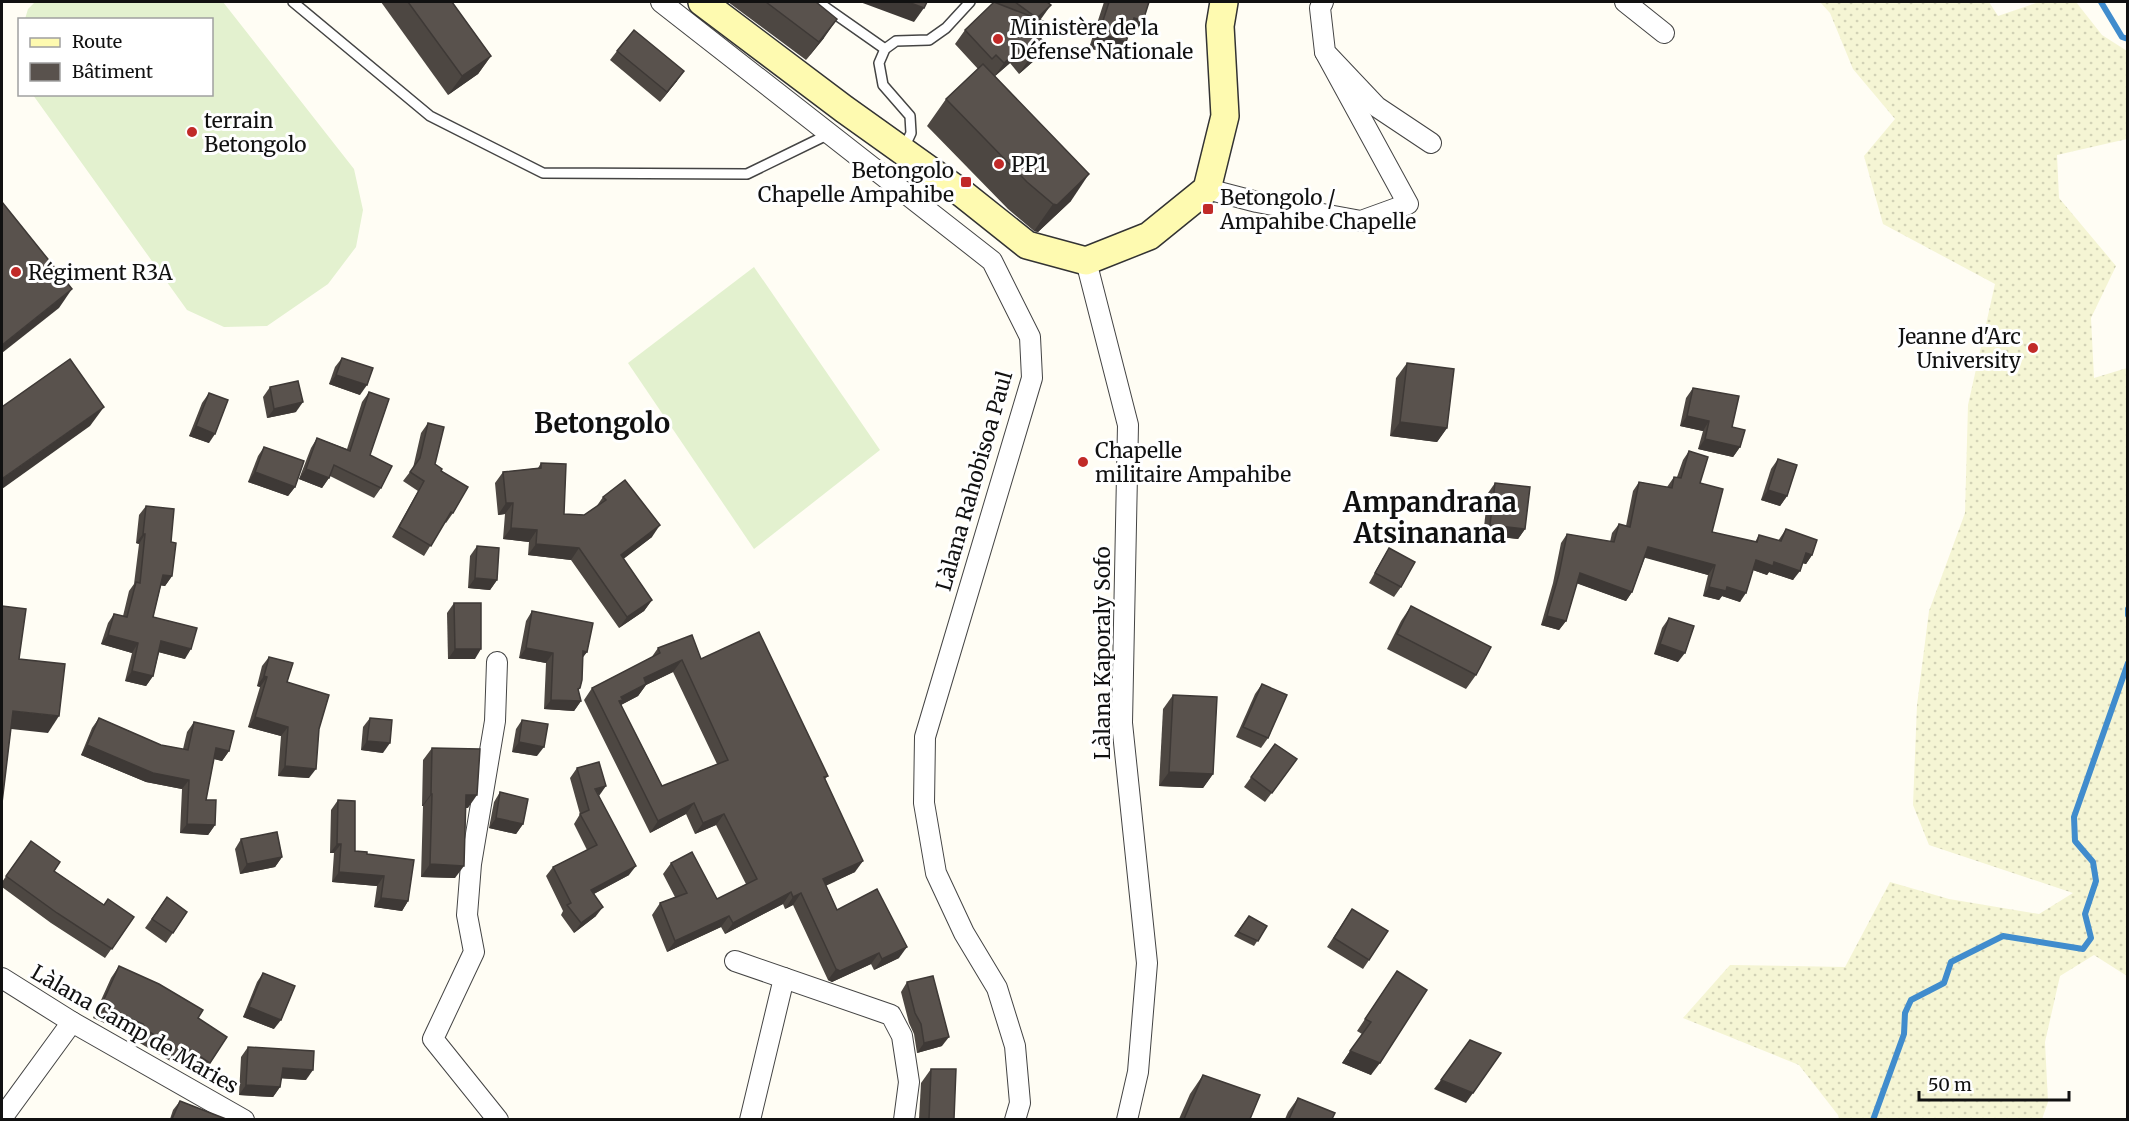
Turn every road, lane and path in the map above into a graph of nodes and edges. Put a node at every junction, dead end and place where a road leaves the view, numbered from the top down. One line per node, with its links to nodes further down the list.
1 (293, 2): 12 (lane)
2 (661, 2): 12 (street, Làlana Rahobisoa Paul)
3 (702, 2): 14 (street)
4 (818, 2): 10 (lane)
5 (970, 2): 10 (lane)
6 (1224, 2): 15 (street)
7 (1323, 2): 11 (street)
8 (1625, 2): 9 (street)
9 (1664, 33)
10 (885, 49): 14 (lane)
11 (1325, 52): 13 (street); 15 (street)
12 (829, 134): 27 (street, Làlana Rahobisoa Paul)
13 (1431, 143)
14 (903, 150): 16 (street)
15 (1207, 189): 16 (street)
16 (1086, 261): 28 (street, Làlana Kaporaly Sofo)
17 (497, 662): 24 (street)
18 (735, 962): 20 (street)
19 (2, 978): 21 (street, Làlana Camp de Maries)
20 (784, 978): 25 (street); 26 (street)
21 (72, 1023): 22 (street); 23 (street, Làlana Camp de Maries)
22 (2, 1118)
23 (244, 1119)
24 (498, 1119)
25 (750, 1119)
26 (904, 1119)
27 (1015, 1119)
28 (1127, 1119)

